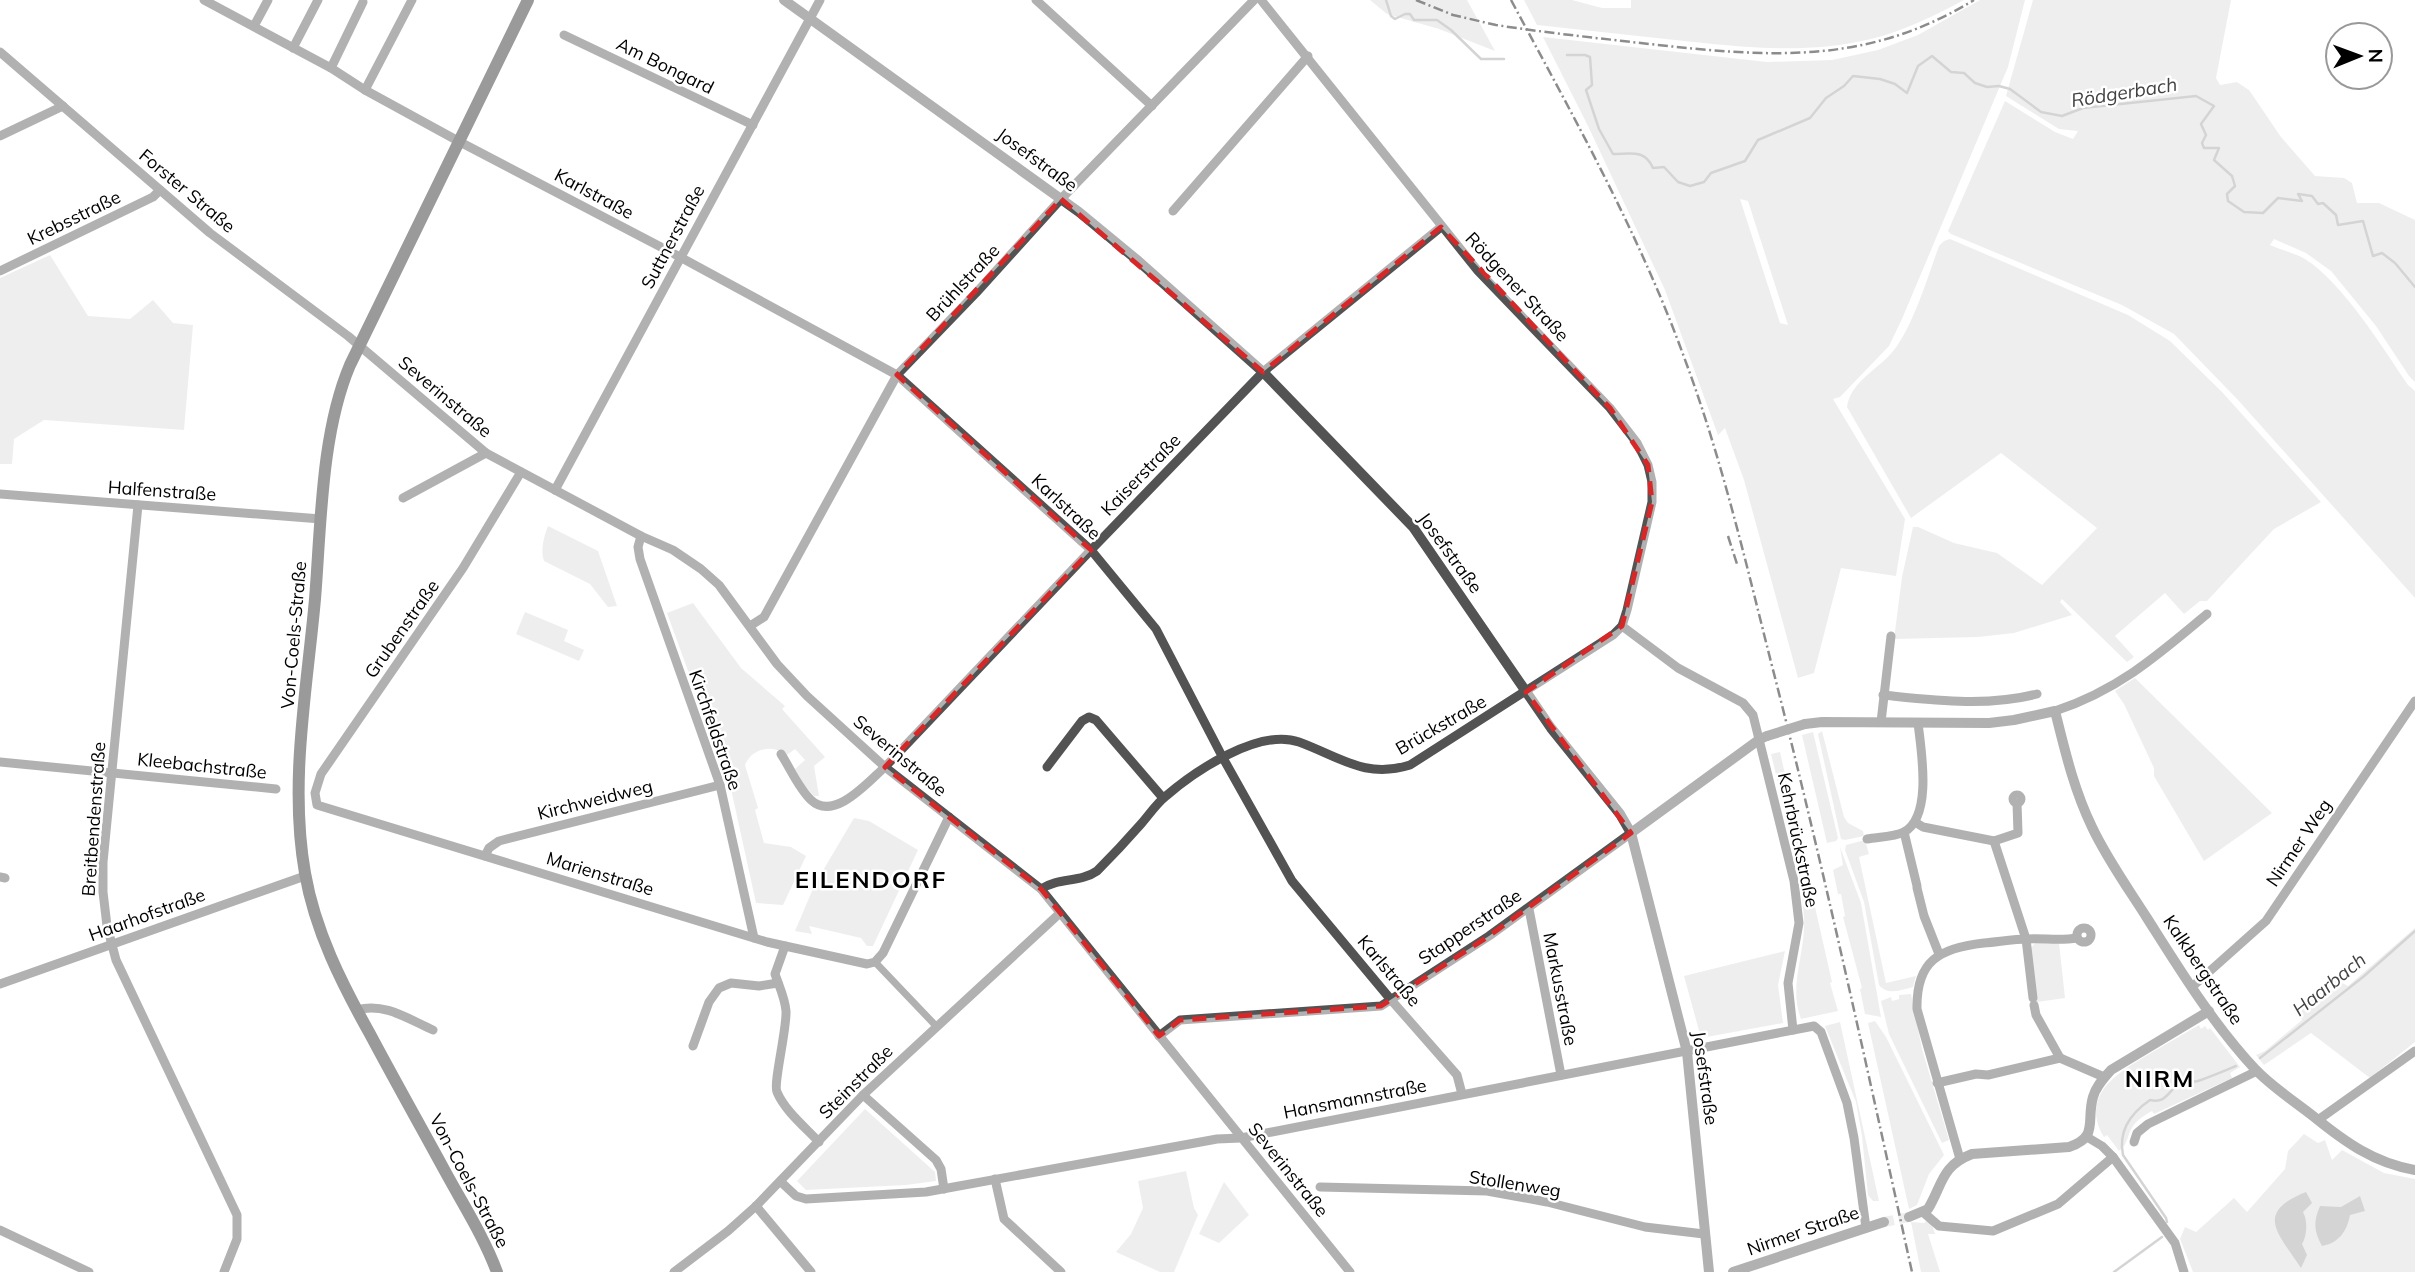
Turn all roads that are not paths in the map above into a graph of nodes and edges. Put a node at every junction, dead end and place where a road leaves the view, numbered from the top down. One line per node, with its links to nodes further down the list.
1 (204, 0): 13 (street, Karlstraße)
2 (268, 0): 13 (street)
3 (318, 0): 15 (street)
4 (412, 0): 19 (street)
5 (528, 0): 24 (main road, Von-Coels-Straße)
6 (784, 0): 12 (street, Josefstraße)
7 (820, 0): 12 (street, Suttnerstraße)
8 (1037, 0): 21 (street)
9 (1254, 0): 21 (street, Brühlstraße)
10 (1261, 0): 17 (street, Rödgener Straße)
11 (363, 2): 18 (street)
12 (812, 19): 22 (street, Suttnerstraße); 26 (street, Josefstraße)
13 (254, 26): 15 (street, Karlstraße)
14 (564, 35): 22 (street, Am Bongard)
15 (293, 48): 18 (street, Karlstraße)
16 (0, 52): 20 (street, Forster Straße)
17 (1308, 56): 27 (street); 28 (street, Rödgener Straße)
18 (331, 68): 19 (street, Karlstraße)
19 (365, 90): 24 (street, Karlstraße)
20 (63, 106): 23 (street); 25 (street, Forster Straße)
21 (1152, 106): 26 (street, Brühlstraße)
22 (753, 125): 29 (street, Suttnerstraße)
23 (0, 136)
24 (460, 142): 29 (street, Karlstraße); 31 (main road, Von-Coels-Straße)
25 (160, 190): 30 (street, Krebsstraße); 31 (street, Forster Straße)
26 (1061, 199): 32 (street, Josefstraße); 33 (street, Brühlstraße)
27 (1173, 211)
28 (1441, 227): 32 (street, Kaiserstraße); 45 (street, Rödgener Straße)
29 (680, 257): 33 (street, Karlstraße); 36 (street, Suttnerstraße)
30 (0, 271)
31 (359, 348): 34 (street, Severinstraße); 40 (main road, Von-Coels-Straße)
32 (1263, 372): 42 (street, Kaiserstraße); 47 (street, Josefstraße)
33 (897, 375): 42 (street, Karlstraße); 44 (street, Brühlstraße)
34 (486, 453): 35 (street, Severinstraße); 38 (street)
35 (521, 472): 36 (street, Severinstraße); 65 (street, Grubenstraße)
36 (555, 490): 41 (street, Severinstraße)
37 (0, 494): 39 (street, Halfenstraße)
38 (403, 498)
39 (138, 505): 40 (street, Halfenstraße); 60 (street, Breitbendenstraße)
40 (321, 519): 73 (main road, Von-Coels-Straße)
41 (641, 536): 44 (street, Severinstraße); 61 (street, Kirchfeldstraße)
42 (1090, 550): 56 (street, Karlstraße); 58 (street, Kaiserstraße)
43 (2207, 614): 51 (street)
44 (750, 626): 58 (street, Severinstraße)
45 (1622, 626): 47 (street, Brückstraße); 54 (street)
46 (1891, 636): 49 (street)
47 (1526, 692): 56 (street, Brückstraße); 69 (street, Josefstraße)
48 (2037, 694): 49 (street)
49 (1883, 695): 52 (street)
50 (2415, 701): 86 (street, Nirmer Weg)
51 (2055, 711): 53 (street, Stapperstraße); 86 (street, Kalkbergstraße)
52 (1881, 722): 53 (street, Stapperstraße); 54 (street, Stapperstraße, bridge)
53 (1918, 723): 67 (street)
54 (1763, 737): 69 (street, Stapperstraße); 91 (street, Kehrbrückstraße)
55 (781, 754): 58 (street, Kaiserstraße)
56 (1223, 758): 63 (street, Brückstraße); 87 (street, Karlstraße)
57 (0, 762): 60 (street, Kleebachstraße)
58 (885, 767): 66 (street, Severinstraße)
59 (1047, 767): 63 (street)
60 (111, 773): 62 (street, Kleebachstraße); 80 (street, Breitbendenstraße)
61 (720, 785): 72 (street, Kirchweidweg); 78 (street, Kirchfeldstraße)
62 (276, 789)
63 (1163, 798): 74 (street, Brückstraße)
64 (2017, 803): 71 (street)
65 (317, 805): 72 (street, Marienstraße)
66 (949, 817): 74 (street, Severinstraße); 83 (street)
67 (1915, 822): 68 (street); 71 (street)
68 (1904, 832): 70 (street); 82 (street)
69 (1631, 833): 75 (street, Stapperstraße); 96 (street, Josefstraße)
70 (1867, 839)
71 (1994, 841): 79 (street)
72 (485, 856): 78 (street, Marienstraße)
73 (305, 876): 80 (street, Haarhofstraße); 88 (main road, Von-Coels-Straße)
74 (1041, 889): 76 (street, Severinstraße)
75 (1529, 909): 87 (street, Stapperstraße); 99 (street, Markusstraße)
76 (1060, 913): 90 (street, Steinstraße); 93 (street, Severinstraße)
77 (2077, 937): 79 (street)
78 (754, 938): 81 (street, Marienstraße)
79 (2026, 939): 82 (street); 97 (street)
80 (111, 944): 85 (street, Haarhofstraße); 124 (street, Breitbendenstraße)
81 (785, 946): 83 (street, Marienstraße); 84 (street)
82 (1939, 954): 101 (street)
83 (875, 962): 90 (street)
84 (778, 983): 94 (street); 107 (street)
85 (0, 984)
86 (2192, 987): 89 (street, Kalkbergstraße)
87 (1392, 1001): 93 (street, Stapperstraße); 102 (street, Karlstraße)
88 (357, 1010): 92 (street); 125 (main road, Von-Coels-Straße)
89 (2208, 1010): 98 (street, Kalkbergstraße); 100 (street)
90 (937, 1027): 103 (street, Steinstraße)
91 (1793, 1030): 96 (street, Hansmannstraße); 120 (street, Hansmannstraße)
92 (433, 1031)
93 (1159, 1036): 106 (street, Severinstraße)
94 (693, 1046)
95 (2415, 1051): 104 (street)
96 (1687, 1052): 99 (street, Hansmannstraße); 122 (street, Josefstraße)
97 (2060, 1058): 100 (street); 101 (street)
98 (2257, 1071): 104 (street, Kalkbergstraße); 108 (street)
99 (1561, 1075): 102 (street, Hansmannstraße)
100 (2104, 1077): 105 (street)
101 (1937, 1083): 110 (street)
102 (1462, 1094): 106 (street, Hansmannstraße)
103 (863, 1095): 107 (street, Steinstraße); 115 (street)
104 (2318, 1120): 111 (street, Kalkbergstraße)
105 (2087, 1137): 109 (street); 110 (street)
106 (1241, 1138): 112 (street, Hansmannstraße); 129 (street, Severinstraße)
107 (819, 1142): 113 (street, Steinstraße)
108 (2134, 1142)
109 (2112, 1157): 117 (street); 132 (street)
110 (1960, 1159): 117 (street)
111 (2415, 1170)
112 (995, 1179): 115 (street, Hansmannstraße); 128 (street)
113 (781, 1182): 115 (street, Hansmannstraße); 116 (street, Steinstraße)
114 (1320, 1187): 122 (street, Stollenweg)
115 (944, 1189)
116 (756, 1206): 126 (street, Steinstraße); 127 (street)
117 (1924, 1213): 118 (street)
118 (1909, 1217)
119 (1884, 1223): 120 (street, Nirmer Straße)
120 (1866, 1228): 131 (street, Nirmer Straße)
121 (0, 1230): 123 (street)
122 (1704, 1234): 130 (street, Josefstraße)
123 (89, 1272)
124 (223, 1272)
125 (497, 1272)
126 (674, 1272)
127 (811, 1272)
128 (1061, 1272)
129 (1350, 1272)
130 (1709, 1272)
131 (1733, 1272)
132 (2184, 1272)

